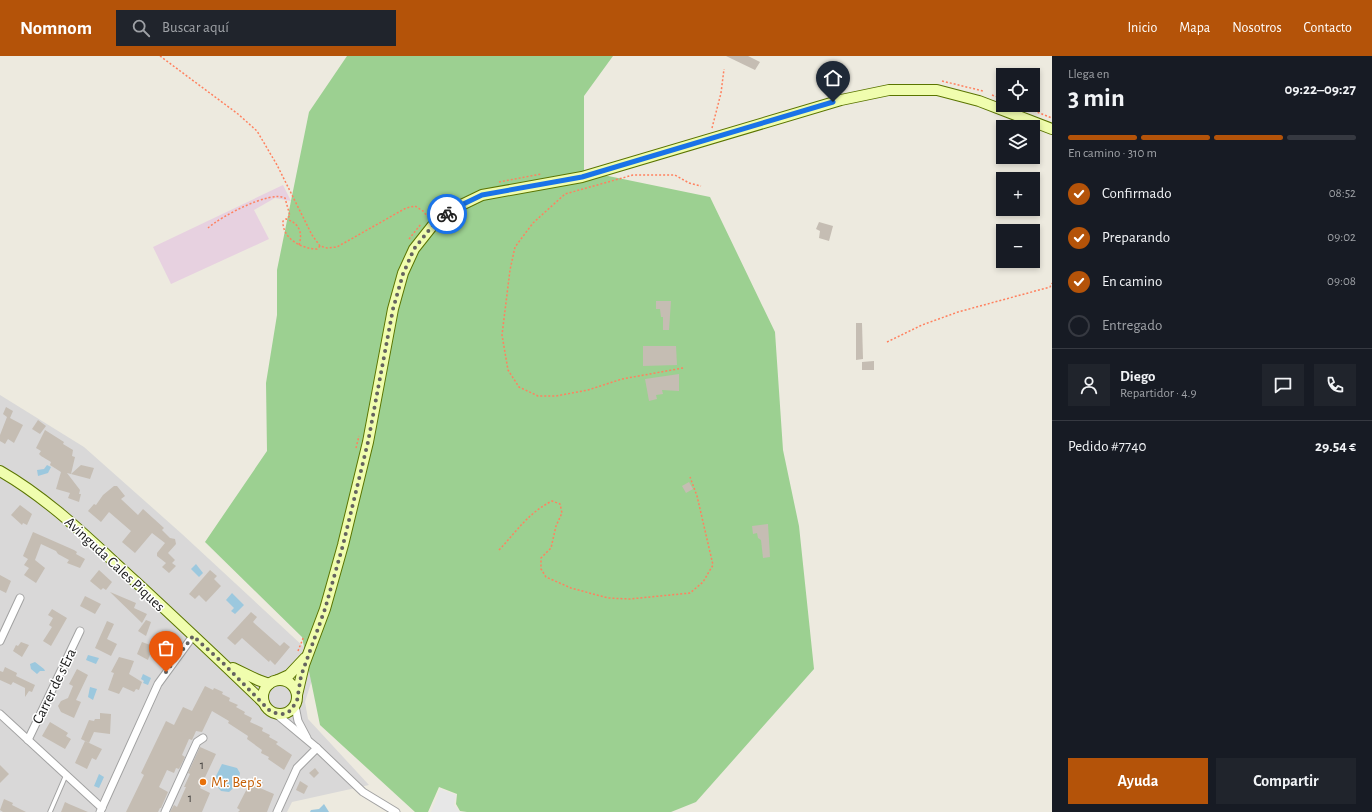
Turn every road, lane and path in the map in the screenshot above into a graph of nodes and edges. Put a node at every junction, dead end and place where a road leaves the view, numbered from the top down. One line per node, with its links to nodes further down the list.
1 (160, 56): 20 (path)
2 (724, 69): 9 (path)
3 (938, 80): 4 (path)
4 (984, 92)
5 (990, 94): 6 (path)
6 (996, 96)
7 (1037, 112): 8 (path)
8 (1052, 118)
9 (719, 128)
10 (1052, 129): 16 (street)
11 (546, 173): 12 (path)
12 (497, 182)
13 (701, 186): 23 (path)
14 (433, 213): 16 (path)
15 (286, 219): 17 (path); 19 (path); 19 (path)
16 (430, 221): 18 (path); 20 (path); 34 (street)
17 (208, 228)
18 (407, 244)
19 (299, 245): 20 (path)
20 (320, 246)
21 (1052, 284): 22 (path)
22 (887, 342)
23 (683, 368)
24 (360, 429): 25 (path)
25 (355, 451)
26 (0, 471): 32 (street, Avinguda Cales Piques)
27 (690, 477): 28 (path)
28 (500, 550)
29 (20, 598): 33 (street)
30 (80, 631): 43 (street, Carrer de s'Era)
31 (306, 632): 34 (path)
32 (193, 636): 35 (street, Avinguda Cales Piques); 47 (street)
33 (0, 641)
34 (302, 654): 36 (street); 37 (street)
35 (224, 664): 36 (street, Avinguda Cales Piques); 38 (street, Avinguda Cales Piques)
36 (273, 682): 37 (street); 38 (street)
37 (297, 695): 39 (street)
38 (264, 703): 40 (street)
39 (295, 706): 40 (street); 44 (street)
40 (275, 713): 44 (street)
41 (0, 714): 43 (street)
42 (203, 738): 49 (street)
43 (28, 740): 46 (street)
44 (309, 742): 45 (street)
45 (316, 748): 50 (street); 51 (street)
46 (66, 775): 47 (street); 48 (lane)
47 (101, 810)
48 (50, 812)
49 (165, 812)
50 (277, 812)
51 (396, 812)

